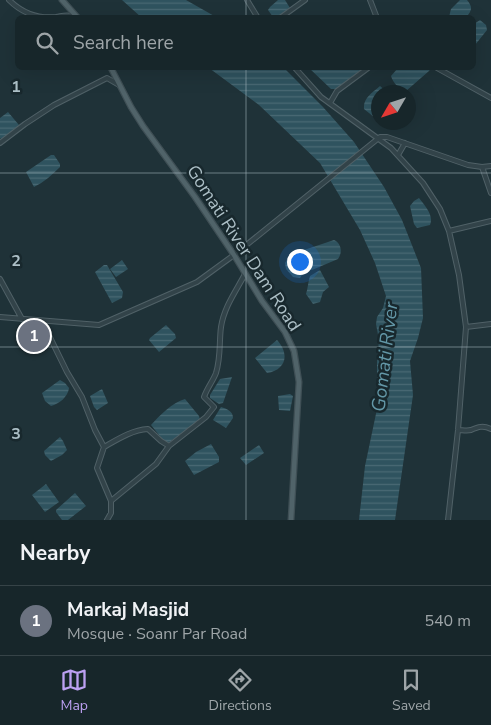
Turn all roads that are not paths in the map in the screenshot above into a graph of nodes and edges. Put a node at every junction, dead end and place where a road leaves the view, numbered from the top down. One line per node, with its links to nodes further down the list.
1 (9, 0): 6 (street)
2 (62, 0): 7 (main road)
3 (247, 0): 8 (street)
4 (305, 0): 9 (street)
5 (370, 0): 10 (street)
6 (31, 15)
7 (75, 15)
8 (256, 15)
9 (284, 15)
10 (376, 15)
11 (112, 70): 15 (main road, Gomati River Dam Road)
12 (297, 70): 17 (street)
13 (365, 70): 17 (street)
14 (441, 70): 16 (street)
15 (121, 86): 20 (street); 27 (main road, Gomati River Dam Road)
16 (491, 98)
17 (330, 103): 18 (street)
18 (377, 138): 19 (street); 21 (street); 27 (street)
19 (405, 142): 21 (street); 23 (street)
20 (0, 143)
21 (398, 155): 26 (street)
22 (491, 166): 23 (street)
23 (482, 167): 24 (street)
24 (491, 193)
25 (491, 221): 26 (street)
26 (449, 231): 34 (street)
27 (234, 255): 28 (main road, Gomati River Dam Road); 32 (street)
28 (245, 274): 37 (street); 41 (main road, Gomati River Dam Road)
29 (0, 279): 31 (street)
30 (0, 317): 31 (street)
31 (22, 319): 32 (street)
32 (42, 321): 38 (street)
33 (491, 324): 34 (street)
34 (466, 328): 36 (street)
35 (491, 429): 36 (street)
36 (458, 430): 42 (street)
37 (169, 446): 38 (street); 39 (street)
38 (104, 447): 39 (street)
39 (110, 501): 40 (street)
40 (107, 520)
41 (291, 520)
42 (448, 520)

